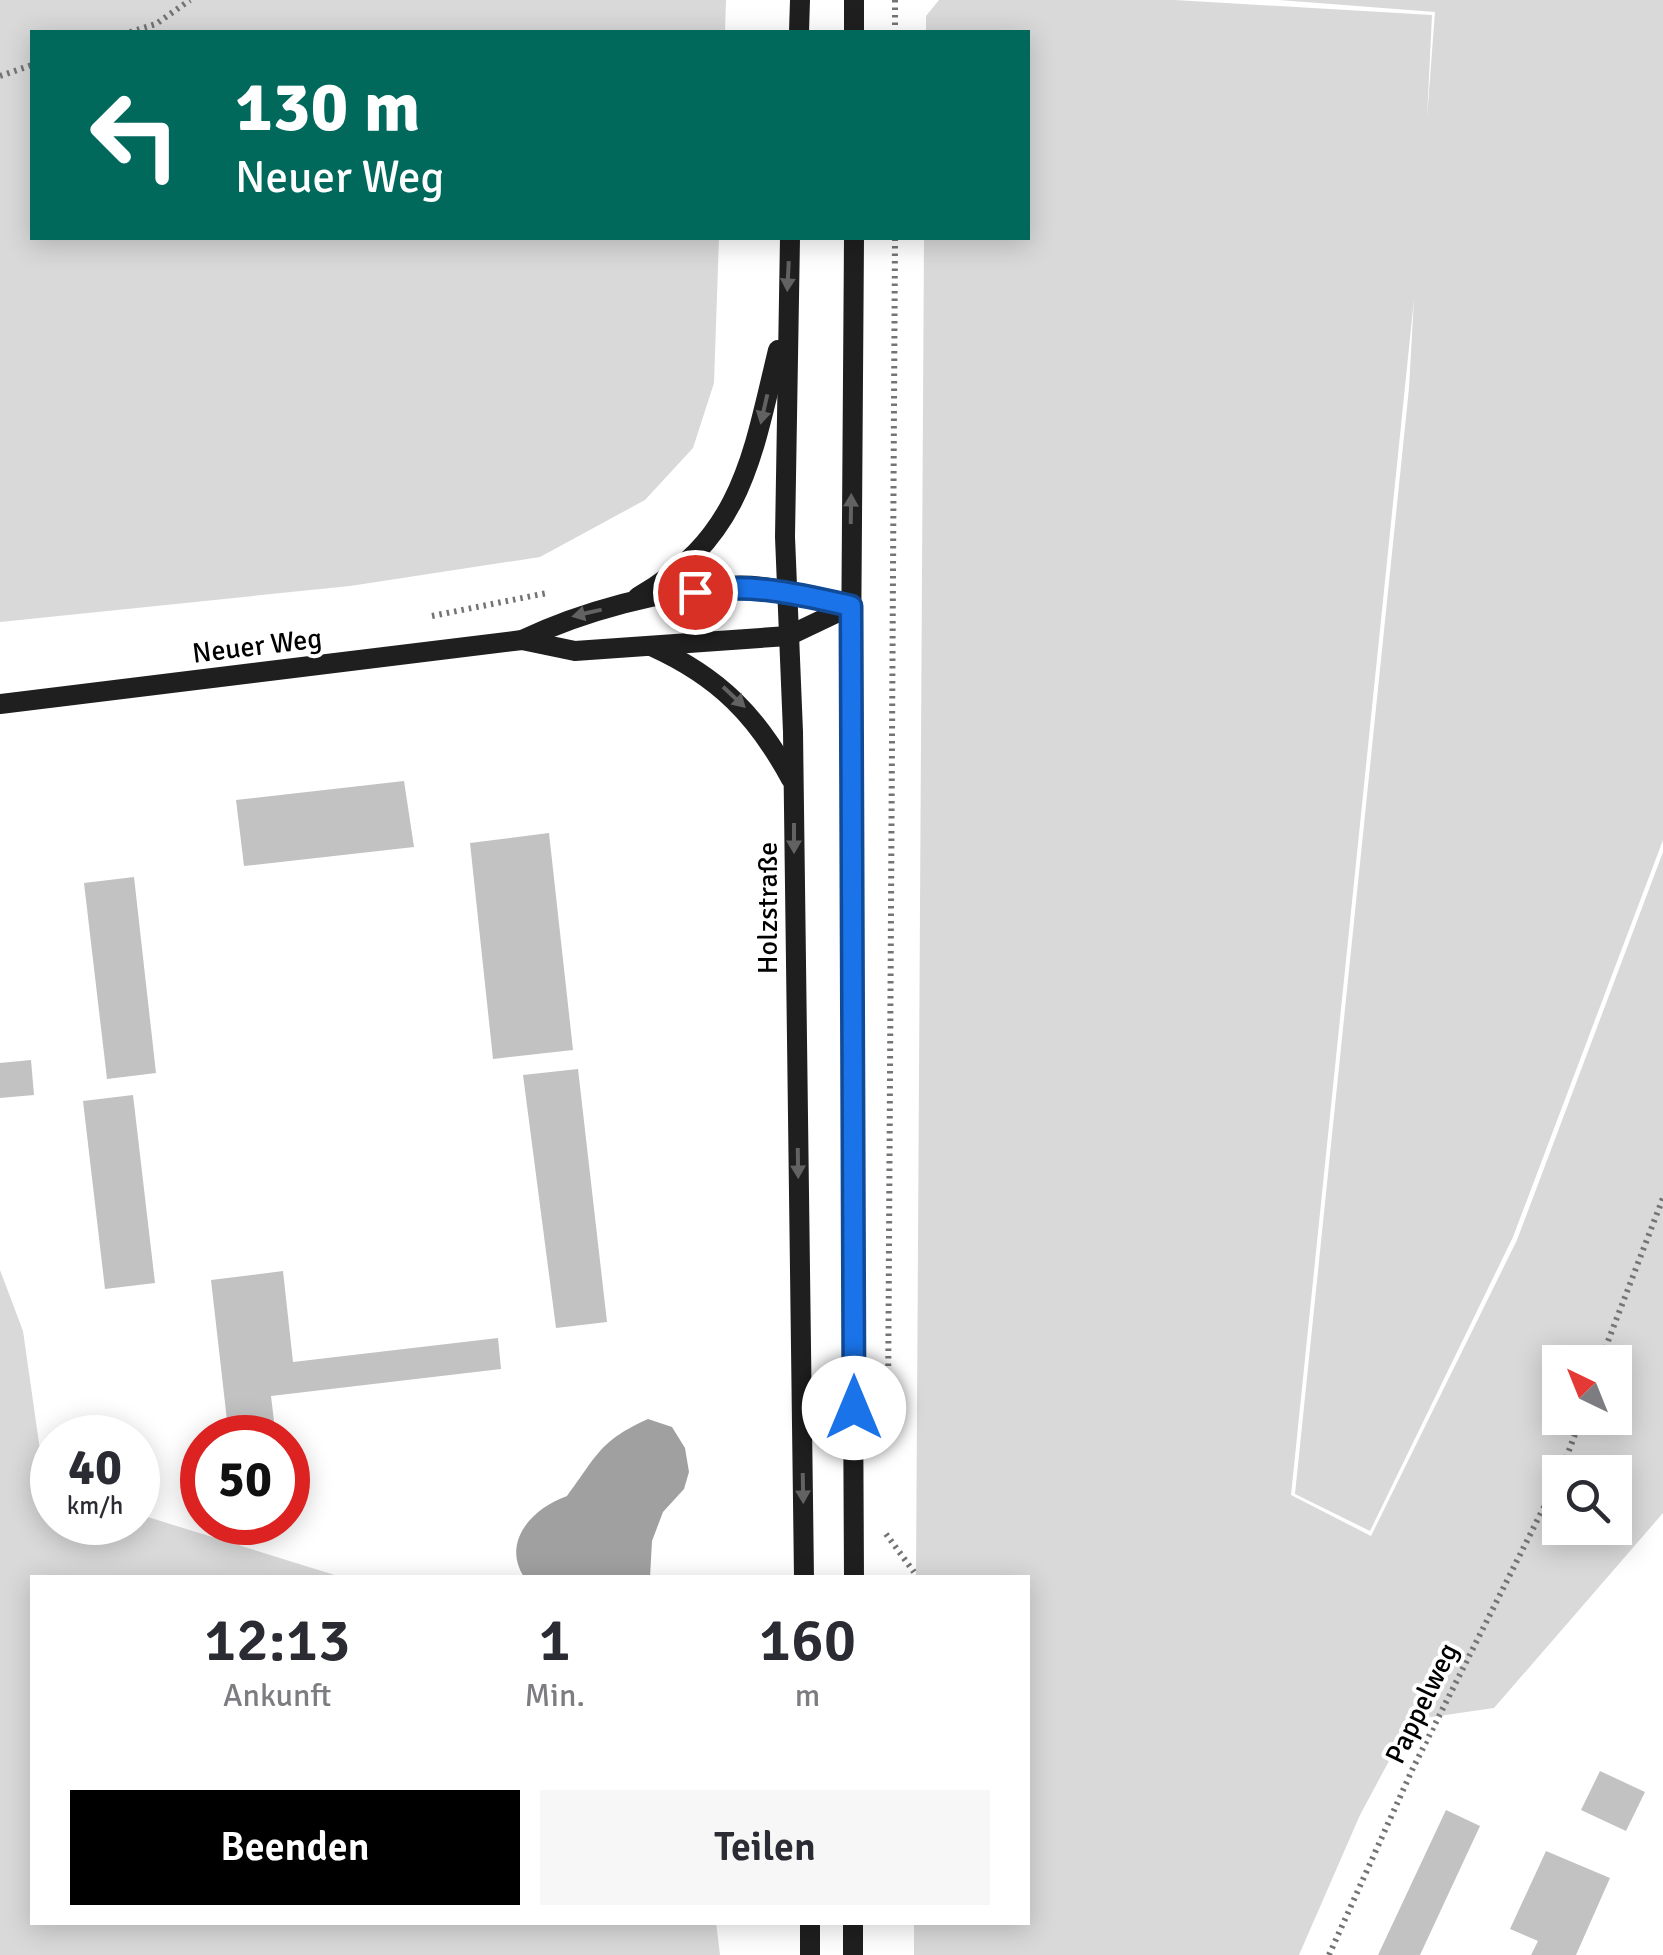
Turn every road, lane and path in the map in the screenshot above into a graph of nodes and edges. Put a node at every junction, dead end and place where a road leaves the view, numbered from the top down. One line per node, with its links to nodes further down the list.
1 (190, 0): 5 (path)
2 (800, 0): 6 (main road)
3 (854, 0): 7 (main road)
4 (895, 0): 8 (path)
5 (136, 30)
6 (799, 30)
7 (854, 30)
8 (895, 30)
9 (30, 66): 10 (path)
10 (0, 76)
11 (790, 240): 14 (main road, Holzstraße, one-way to 14)
12 (854, 240): 15 (main road, one-way to 12)
13 (895, 240): 16 (path)
14 (786, 314): 18 (main road, Holzstraße); 19 (main road, one-way to 19)
15 (850, 538): 16 (path); 20 (main road)
16 (892, 540): 29 (path)
17 (561, 590): 21 (path)
18 (786, 592): 19 (main road, Neuer Weg); 20 (main road, Neuer Weg); 22 (main road, Holzstraße)
19 (623, 606): 23 (main road, Neuer Weg, one-way to 23)
20 (851, 606): 22 (main road, Neuer Weg); 36 (main road)
21 (416, 619)
22 (788, 636): 24 (main road, Neuer Weg); 26 (main road, Holzstraße)
23 (522, 640): 24 (main road, Neuer Weg); 25 (main road, Neuer Weg)
24 (652, 646): 26 (main road, one-way to 26)
25 (0, 704)
26 (794, 784): 35 (main road, Holzstraße, one-way to 35)
27 (1663, 1198): 28 (path)
28 (1607, 1345)
29 (888, 1416)
30 (1542, 1510): 41 (path, Pappelweg)
31 (886, 1514): 32 (path)
32 (886, 1534): 33 (path); 34 (path)
33 (886, 1548)
34 (914, 1572)
35 (804, 1575)
36 (854, 1575)
37 (810, 1925): 39 (main road)
38 (853, 1925): 40 (main road)
39 (810, 1955)
40 (853, 1955)
41 (1329, 1955)

